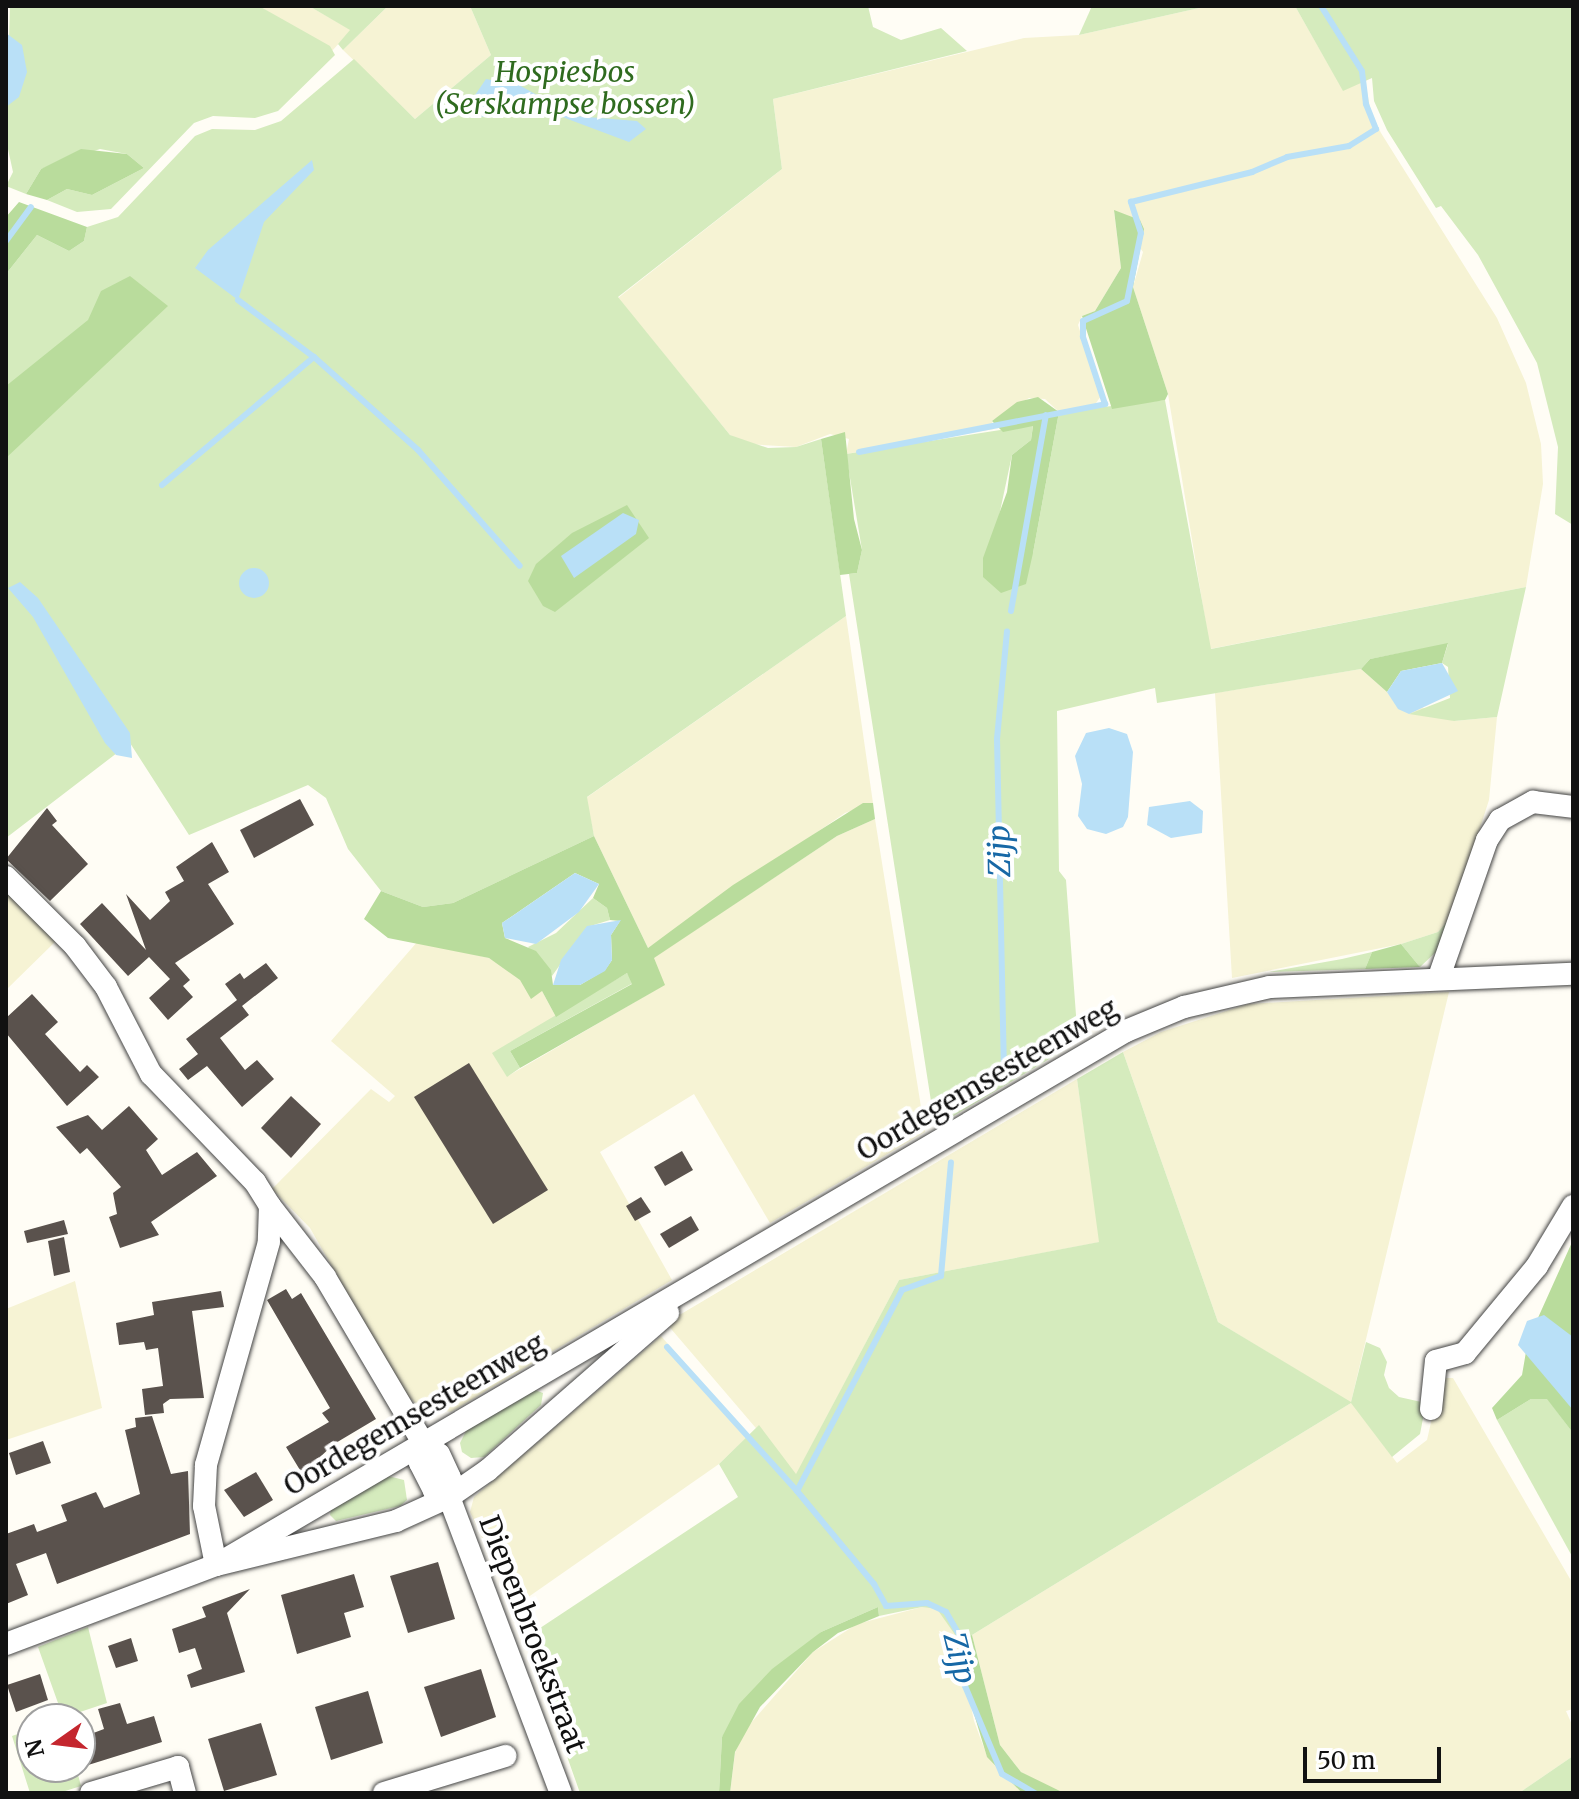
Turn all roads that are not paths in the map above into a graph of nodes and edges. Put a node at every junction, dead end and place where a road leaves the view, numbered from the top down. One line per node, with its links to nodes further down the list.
1 (1573, 807): 4 (street)
2 (6, 877): 5 (street, Diepenbroekstraat)
3 (1573, 974): 4 (street, Oordegemsesteenweg)
4 (1439, 977): 7 (street, Oordegemsesteenweg)
5 (270, 1206): 9 (street, Diepenbroekstraat); 11 (street)
6 (1573, 1206): 8 (street)
7 (725, 1267): 9 (street, Oordegemsesteenweg); 10 (street, Oordegemsesteenweg)
8 (1431, 1409)
9 (423, 1443): 10 (street, Diepenbroekstraat); 11 (street, Oordegemsesteenweg)
10 (449, 1497): 11 (street, Oordegemsesteenweg); 17 (street, Diepenbroekstraat)
11 (216, 1565): 12 (street, Oordegemsesteenweg)
12 (6, 1644)
13 (505, 1756): 16 (street)
14 (91, 1793): 15 (street)
15 (185, 1793)
16 (384, 1793)
17 (561, 1793)

